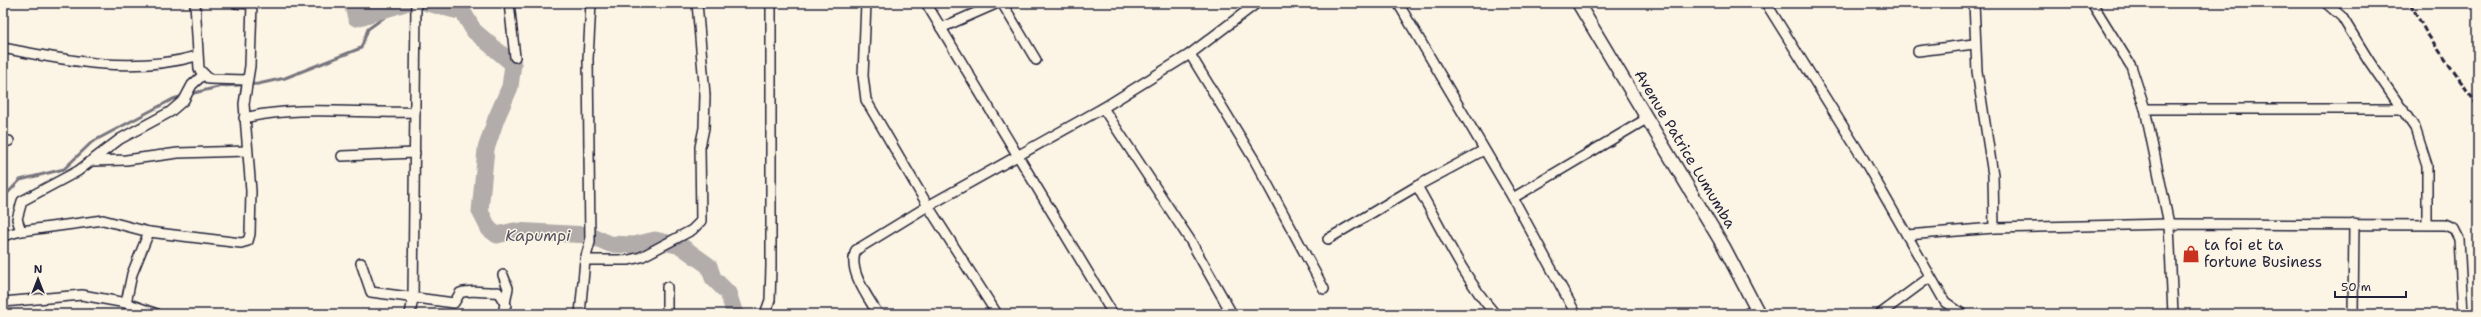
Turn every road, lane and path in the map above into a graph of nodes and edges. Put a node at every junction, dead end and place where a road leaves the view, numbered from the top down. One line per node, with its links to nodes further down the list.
1 (195, 3): 27 (street)
2 (235, 3): 20 (street)
3 (416, 3): 35 (street)
4 (509, 3): 28 (street)
5 (591, 3): 56 (street)
6 (697, 3): 56 (street)
7 (771, 3): 72 (street)
8 (866, 3): 46 (street)
9 (926, 3): 22 (street)
10 (998, 3): 22 (street)
11 (1002, 3): 29 (street)
12 (1257, 3): 26 (street)
13 (1398, 3): 38 (street)
14 (1578, 3): 37 (street, Avenue Patrice Lumumba)
15 (1766, 3): 53 (street)
16 (1974, 3): 23 (street)
17 (2092, 3): 33 (street)
18 (2326, 3): 21 (street)
19 (2338, 3): 21 (street)
20 (252, 4): 31 (street)
21 (2342, 17): 34 (street)
22 (940, 28): 42 (street)
23 (1974, 44): 25 (street); 50 (street)
24 (3, 48): 27 (street)
25 (1918, 51)
26 (1190, 54): 32 (street); 61 (street)
27 (197, 56): 30 (street)
28 (515, 57)
29 (1036, 60)
30 (203, 75): 31 (street); 43 (street)
31 (247, 80): 36 (street)
32 (1103, 108): 42 (street); 76 (street)
33 (2145, 109): 34 (street); 47 (street)
34 (2403, 109): 49 (street)
35 (414, 112): 36 (street); 40 (street)
36 (244, 118): 39 (street)
37 (1648, 118): 45 (street); 66 (street, Avenue Patrice Lumumba)
38 (1484, 150): 44 (street); 45 (street)
39 (247, 151): 43 (street); 52 (street)
40 (414, 153): 41 (street); 62 (street)
41 (342, 156)
42 (1018, 156): 46 (street); 75 (street)
43 (92, 161): 51 (street)
44 (1417, 186): 55 (street); 77 (street)
45 (1513, 198): 78 (street)
46 (928, 206): 73 (street); 74 (street)
47 (2169, 224): 48 (street); 50 (street); 81 (street)
48 (2354, 224): 49 (street); 82 (street)
49 (2427, 224): 83 (street)
50 (1994, 228): 53 (street)
51 (21, 231): 52 (street); 54 (street)
52 (149, 232): 64 (street)
53 (1907, 235): 59 (street)
54 (3, 236)
55 (1328, 239)
56 (585, 260): 70 (street)
57 (361, 263): 62 (street)
58 (503, 275): 65 (street)
59 (1930, 277): 79 (street); 80 (street)
60 (667, 287): 71 (street)
61 (1324, 289)
62 (412, 299): 65 (street); 68 (street)
63 (3, 302): 64 (street)
64 (126, 303): 67 (street)
65 (506, 305): 69 (street)
66 (1754, 312)
67 (157, 314)
68 (410, 314)
69 (503, 314)
70 (580, 314)
71 (666, 314)
72 (766, 314)
73 (878, 314)
74 (997, 314)
75 (1113, 314)
76 (1232, 314)
77 (1495, 314)
78 (1576, 314)
79 (1880, 314)
80 (1962, 314)
81 (2173, 314)
82 (2353, 314)
83 (2462, 314)

